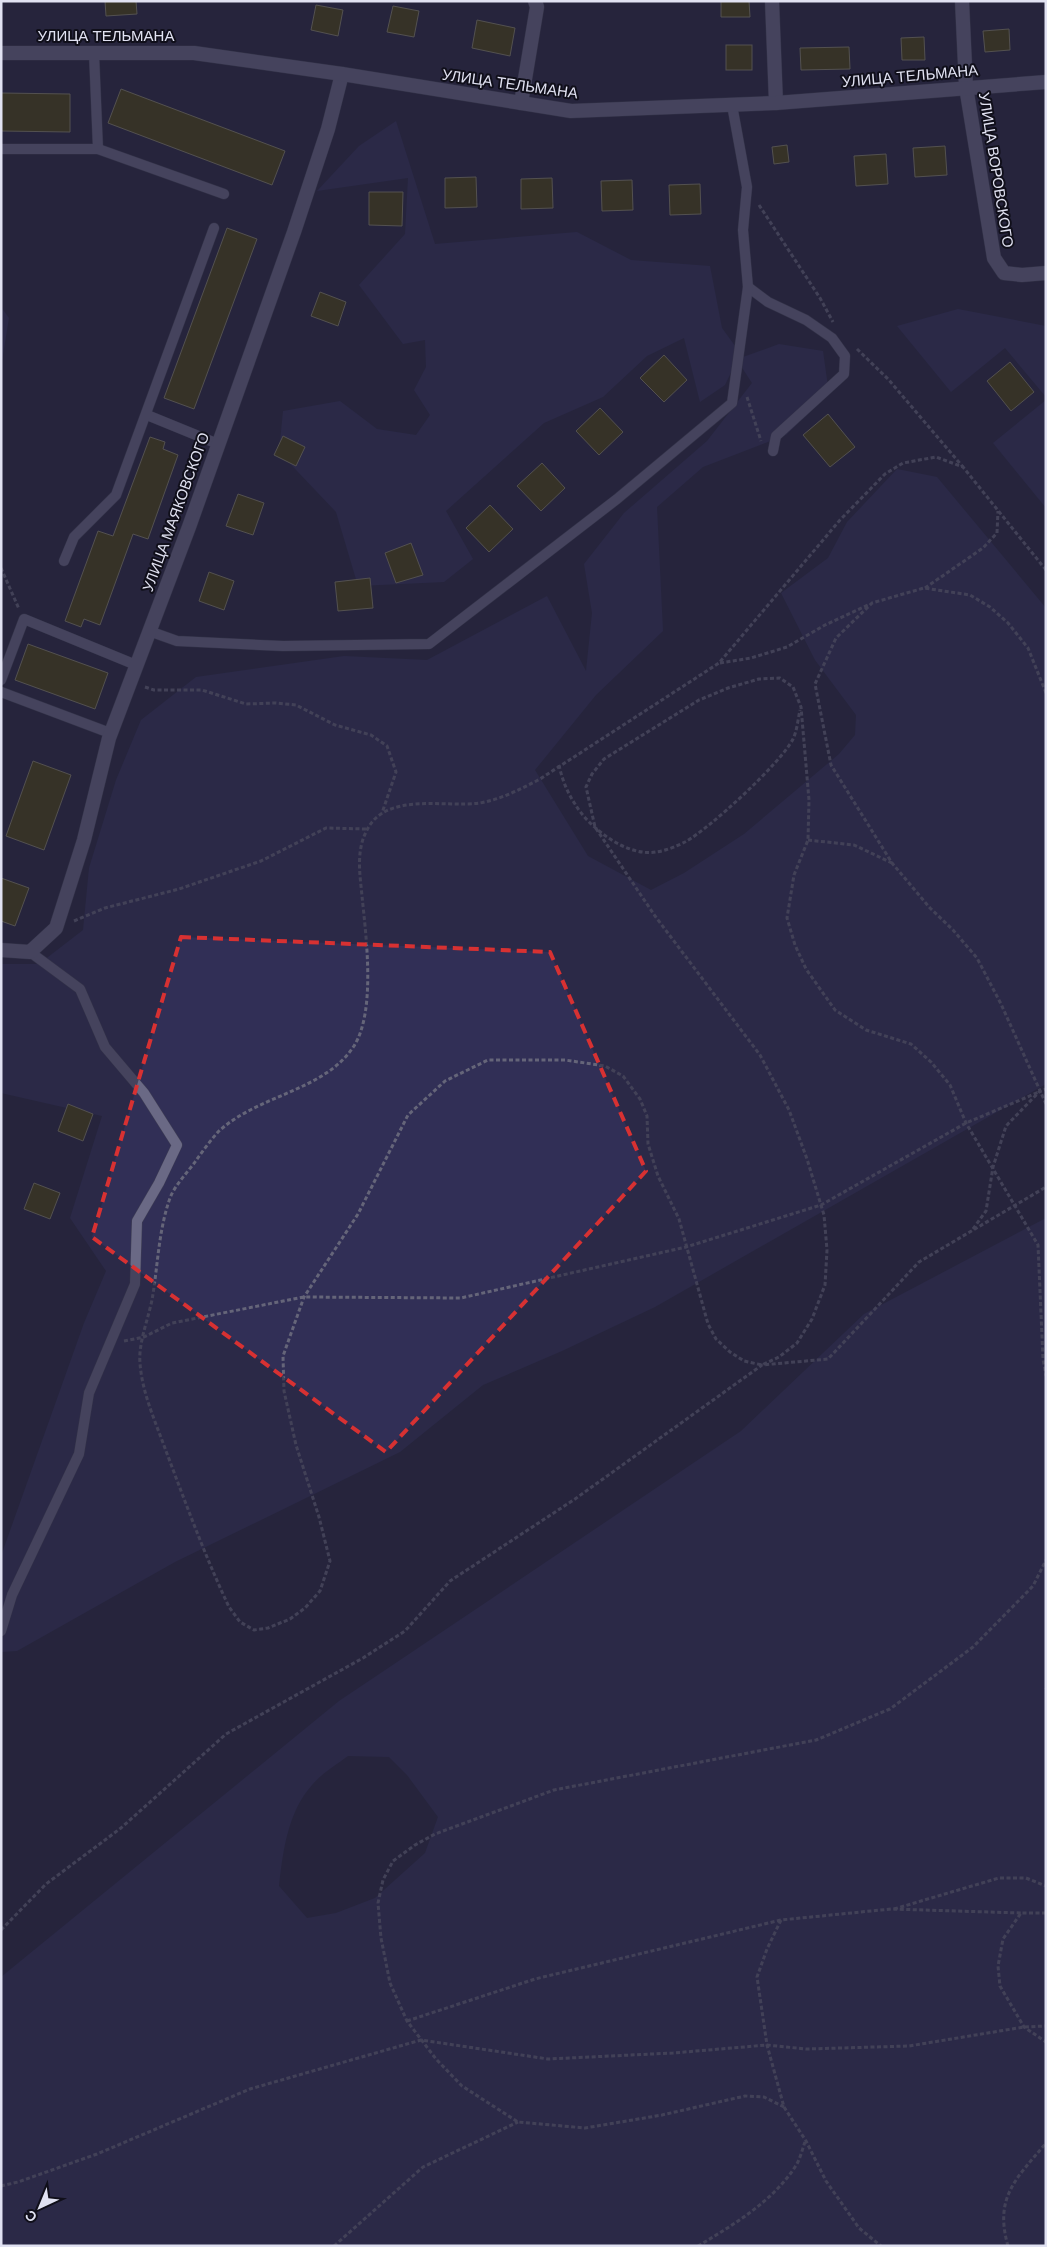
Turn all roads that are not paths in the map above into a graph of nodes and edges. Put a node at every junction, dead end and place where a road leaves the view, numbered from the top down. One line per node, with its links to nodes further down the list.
1 (535, 1): 9 (street)
2 (772, 1): 10 (street)
3 (962, 1): 8 (street)
4 (1, 53): 5 (street, УЛИЦА ТЕЛЬМАНА)
5 (94, 53): 6 (street, УЛИЦА ТЕЛЬМАНА); 13 (lane)
6 (342, 74): 9 (street, УЛИЦА ТЕЛЬМАНА); 19 (street, УЛИЦА МАЯКОВСКОГО)
7 (1046, 82): 8 (street, УЛИЦА ТЕЛЬМАНА)
8 (966, 87): 10 (street, УЛИЦА ТЕЛЬМАНА); 16 (street, УЛИЦА ВОРОВСКОГО)
9 (521, 103): 11 (street, УЛИЦА ТЕЛЬМАНА)
10 (776, 104): 11 (street, УЛИЦА ТЕЛЬМАНА)
11 (732, 105): 17 (lane)
12 (1, 149): 13 (lane)
13 (98, 149): 14 (lane)
14 (224, 194)
15 (214, 228): 18 (lane)
16 (1046, 273)
17 (748, 287): 20 (lane); 22 (lane)
18 (147, 414): 19 (lane); 21 (lane)
19 (218, 444): 22 (street, УЛИЦА МАЯКОВСКОГО)
20 (768, 449)
21 (64, 561)
22 (149, 631): 23 (street, УЛИЦА МАЯКОВСКОГО)
23 (136, 665): 24 (lane); 26 (street, УЛИЦА МАЯКОВСКОГО)
24 (1, 680)
25 (1, 692): 26 (lane)
26 (110, 733): 28 (street, УЛИЦА МАЯКОВСКОГО)
27 (1, 950): 28 (street)
28 (30, 952): 29 (lane)
29 (1, 1631)

